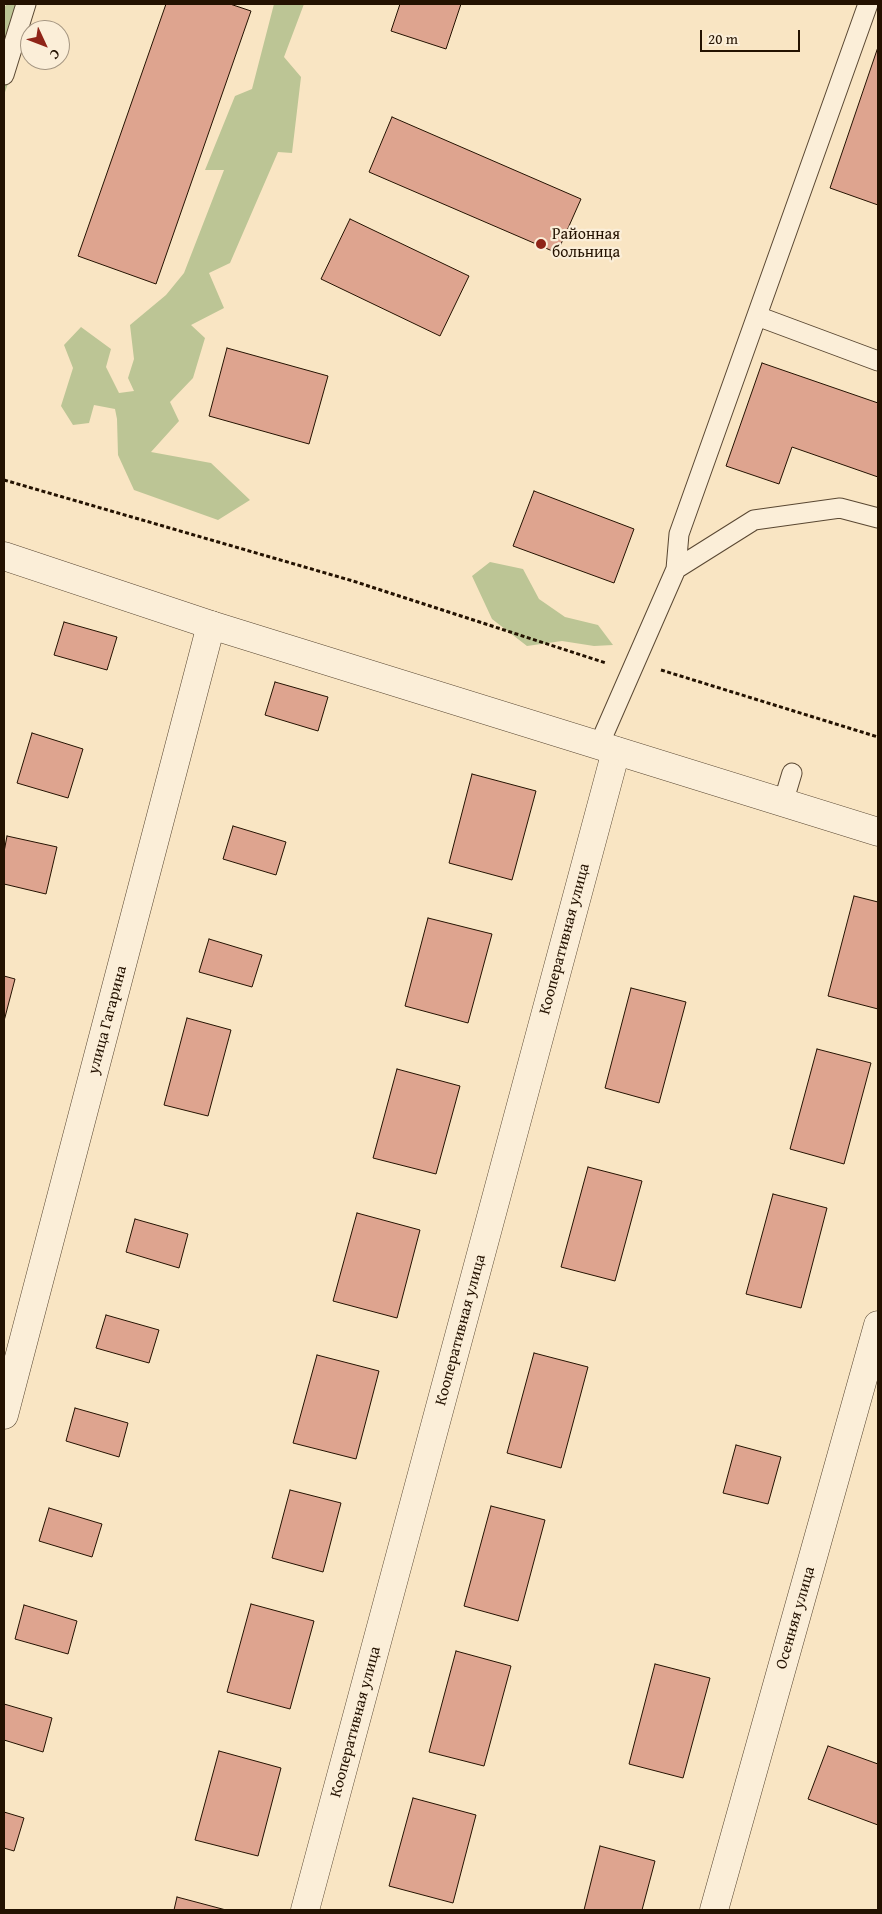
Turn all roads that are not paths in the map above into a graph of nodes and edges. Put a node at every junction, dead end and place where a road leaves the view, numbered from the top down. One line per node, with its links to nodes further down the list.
1 (26, 4): 3 (lane)
2 (868, 4): 4 (lane)
3 (4, 74)
4 (757, 316): 5 (lane); 8 (lane)
5 (878, 361)
6 (878, 518): 8 (lane)
7 (4, 556): 9 (street)
8 (676, 569): 10 (lane)
9 (211, 625): 10 (street); 15 (street, улица Гагарина)
10 (607, 748): 12 (street); 16 (street, Кооперативная улица)
11 (792, 773): 12 (lane)
12 (783, 803): 13 (street)
13 (878, 832)
14 (878, 1325): 17 (street, Осенняя улица)
15 (4, 1415)
16 (305, 1910)
17 (714, 1910)

